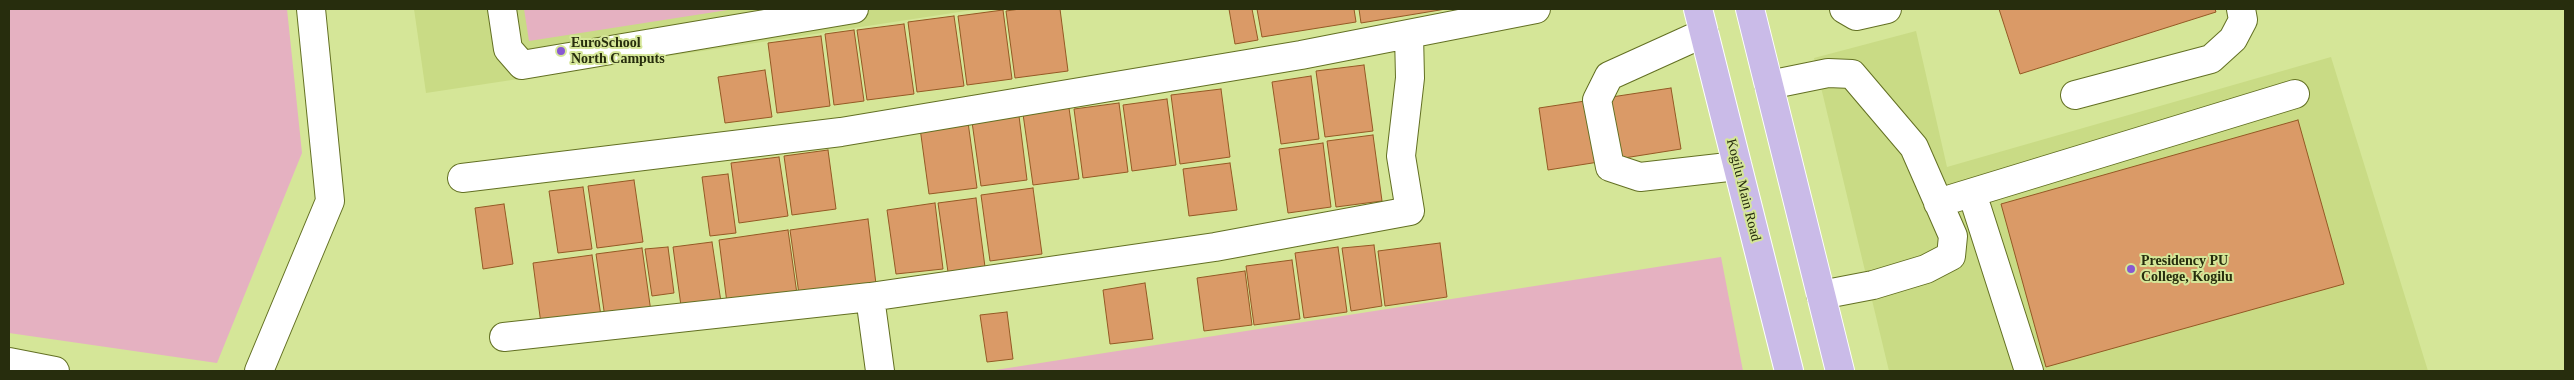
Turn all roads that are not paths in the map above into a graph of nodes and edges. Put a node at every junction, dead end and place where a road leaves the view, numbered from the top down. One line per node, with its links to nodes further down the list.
1 (311, 9): 23 (street)
2 (502, 9): 3 (street)
3 (854, 9)
4 (1536, 9): 10 (street)
5 (1750, 9): 11 (main road)
6 (1844, 9): 7 (street)
7 (1887, 9)
8 (2241, 9): 13 (street)
9 (1701, 21): 14 (main road, Kogilu Main Road); 14 (street)
10 (1409, 34): 15 (street); 19 (street)
11 (1769, 85): 17 (street); 18 (main road)
12 (2295, 94): 16 (street)
13 (2074, 95)
14 (1737, 166): 25 (main road, Kogilu Main Road)
15 (462, 178)
16 (1972, 193): 17 (street); 27 (street)
17 (1938, 203): 18 (street)
18 (1821, 295): 26 (main road)
19 (870, 297): 20 (street); 24 (street)
20 (504, 337)
21 (9, 362): 22 (street)
22 (44, 370)
23 (259, 371)
24 (880, 371)
25 (1790, 371)
26 (1840, 371)
27 (2029, 371)

